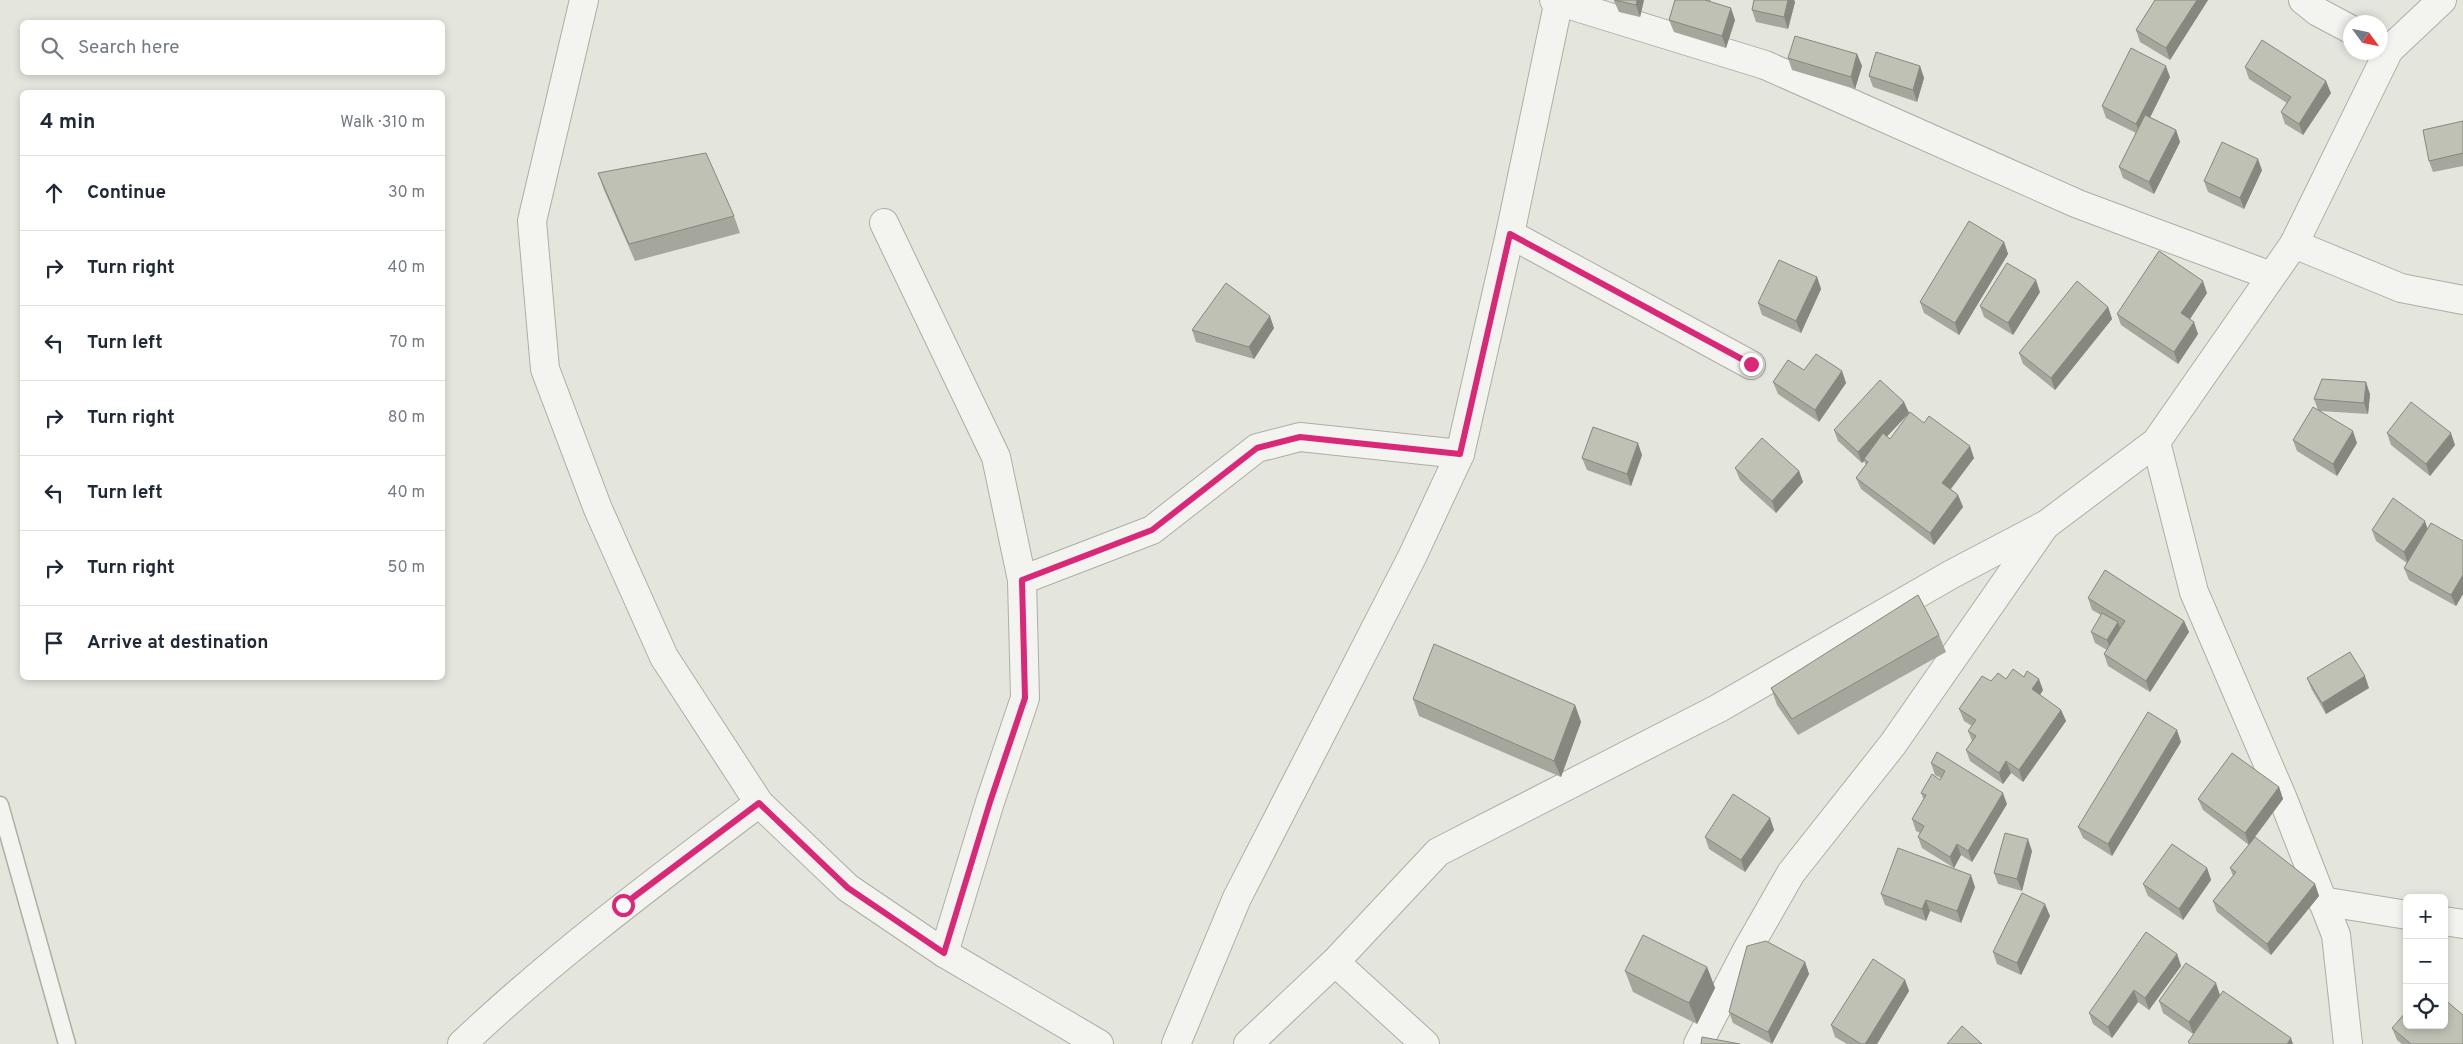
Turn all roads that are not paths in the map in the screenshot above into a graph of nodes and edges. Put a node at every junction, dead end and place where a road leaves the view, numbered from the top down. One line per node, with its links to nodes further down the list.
1 (584, 0): 18 (street)
2 (2303, 0): 5 (street)
3 (2442, 0): 6 (street)
4 (1557, 1): 9 (street); 11 (street)
5 (2343, 25)
6 (2388, 45)
7 (2379, 60): 10 (street)
8 (884, 223): 17 (street)
9 (1510, 234): 13 (street); 15 (street)
10 (2294, 244): 11 (street); 12 (street)
11 (2271, 276): 14 (street)
12 (2463, 300)
13 (1751, 364)
14 (2156, 442): 16 (street); 20 (street)
15 (1460, 454): 17 (street); 29 (street)
16 (2046, 524): 25 (street); 32 (street)
17 (1022, 580): 24 (street)
18 (759, 803): 24 (street); 27 (street)
19 (0, 805): 26 (lane)
20 (2322, 901): 21 (street); 33 (street)
21 (2403, 914)
22 (2448, 922): 23 (street)
23 (2463, 924)
24 (944, 953): 28 (street)
25 (1334, 962): 30 (street); 31 (street)
26 (67, 1044)
27 (462, 1044)
28 (1099, 1044)
29 (1176, 1044)
30 (1248, 1044)
31 (1425, 1044)
32 (1698, 1044)
33 (2348, 1044)

